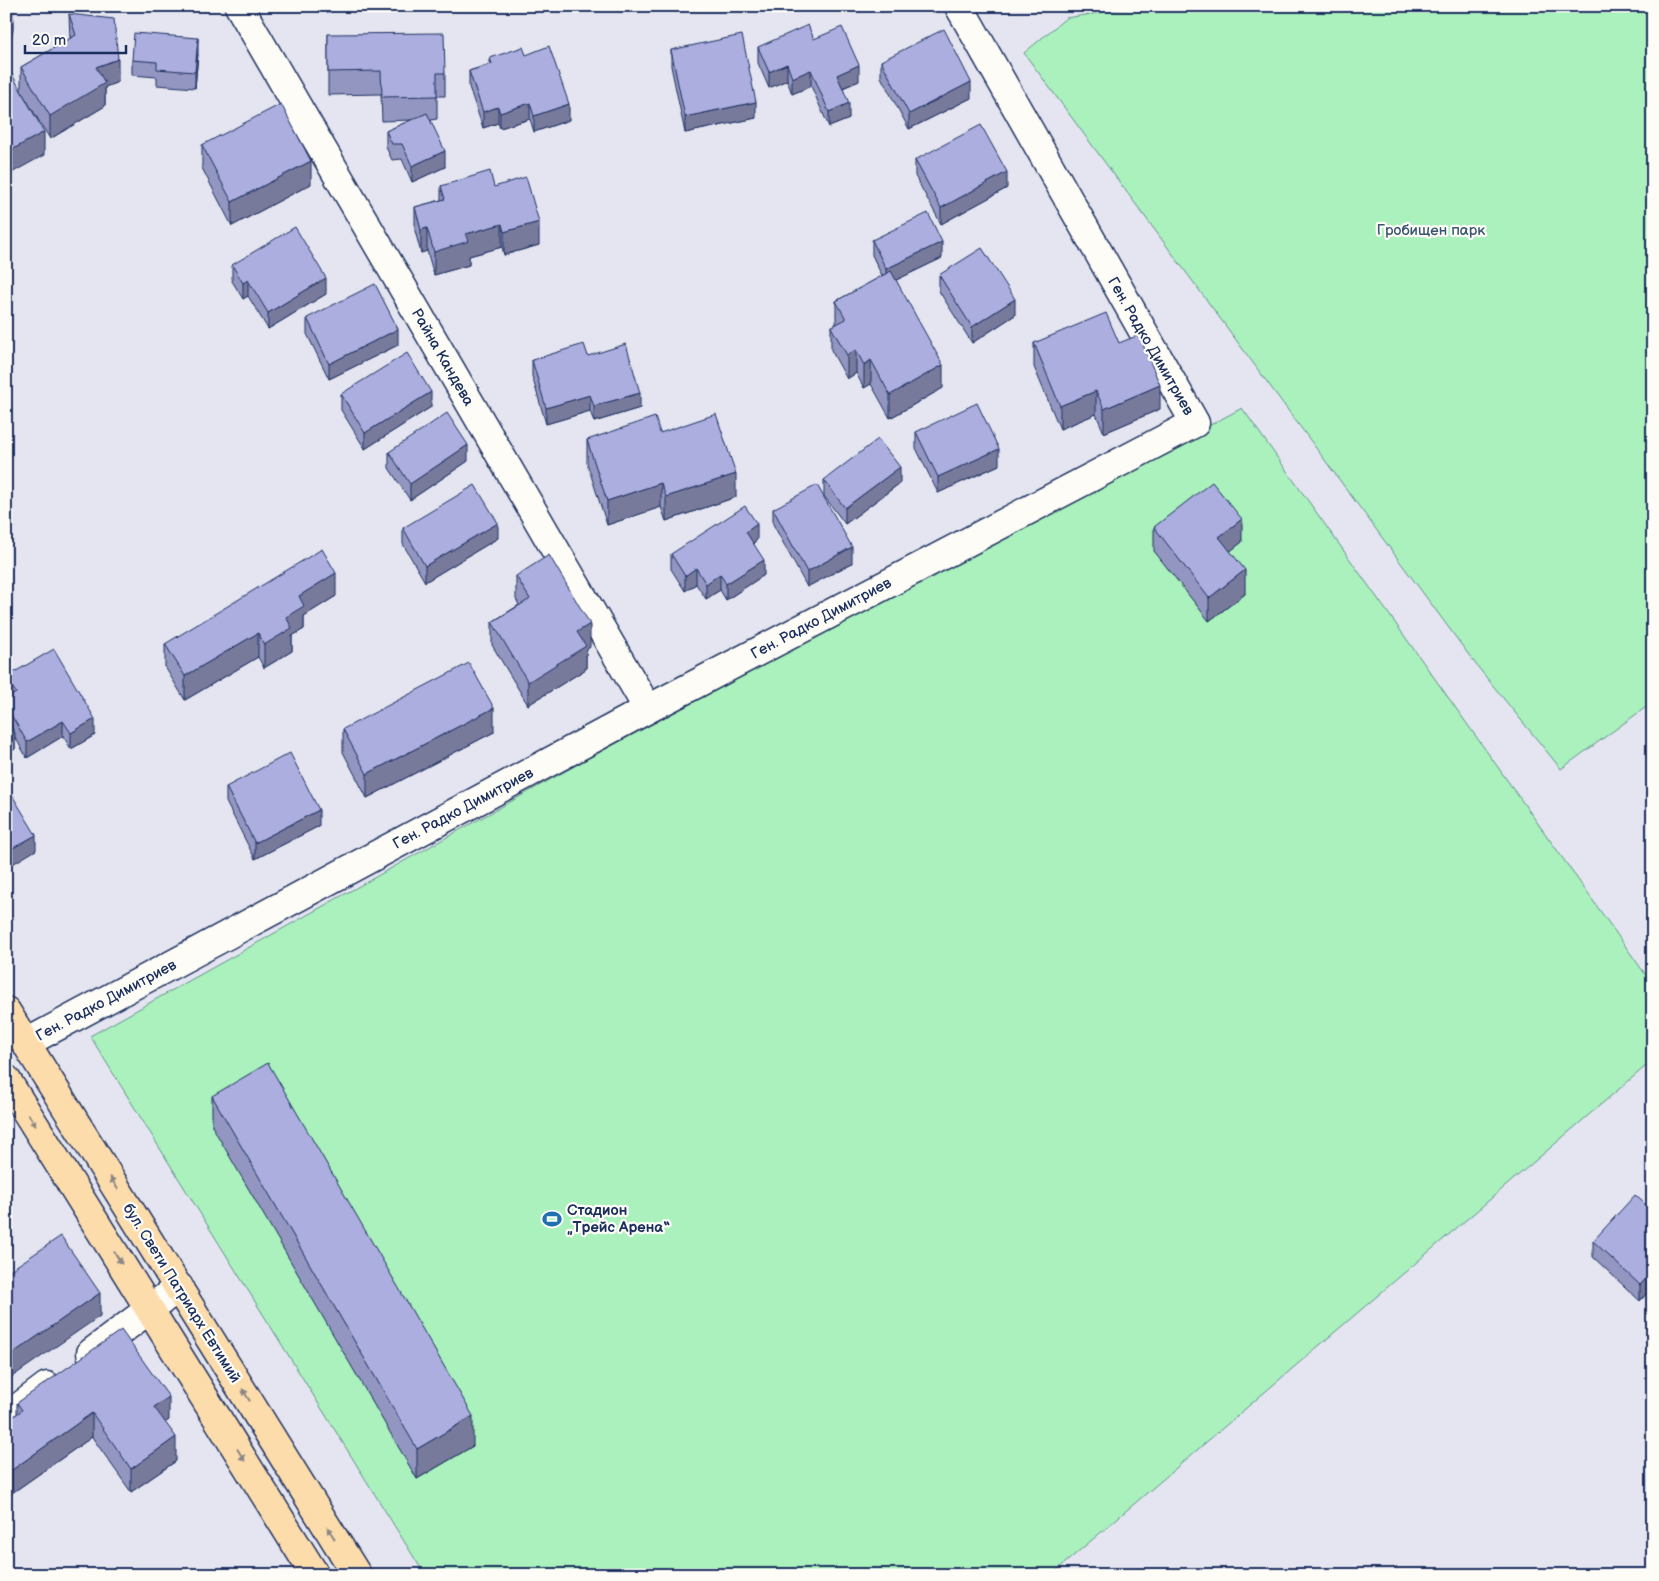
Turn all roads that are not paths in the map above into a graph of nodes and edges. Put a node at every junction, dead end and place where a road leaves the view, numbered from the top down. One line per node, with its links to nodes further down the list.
1 (239, 6): 3 (street, Райна Кандева)
2 (959, 6): 3 (street, Ген. Радко Димитриев)
3 (648, 709): 5 (street, Ген. Радко Димитриев)
4 (6, 1011): 5 (main road, бул. Свети Патриарх Евтимий)
5 (26, 1043): 7 (main road, бул. Свети Патриарх Евтимий, one-way to 5)
6 (6, 1079): 8 (main road, one-way to 8)
7 (179, 1287): 8 (street); 11 (main road, бул. Свети Патриарх Евтимий, one-way to 7)
8 (150, 1308): 9 (street); 10 (main road, one-way to 10)
9 (6, 1417)
10 (315, 1575)
11 (357, 1575)

